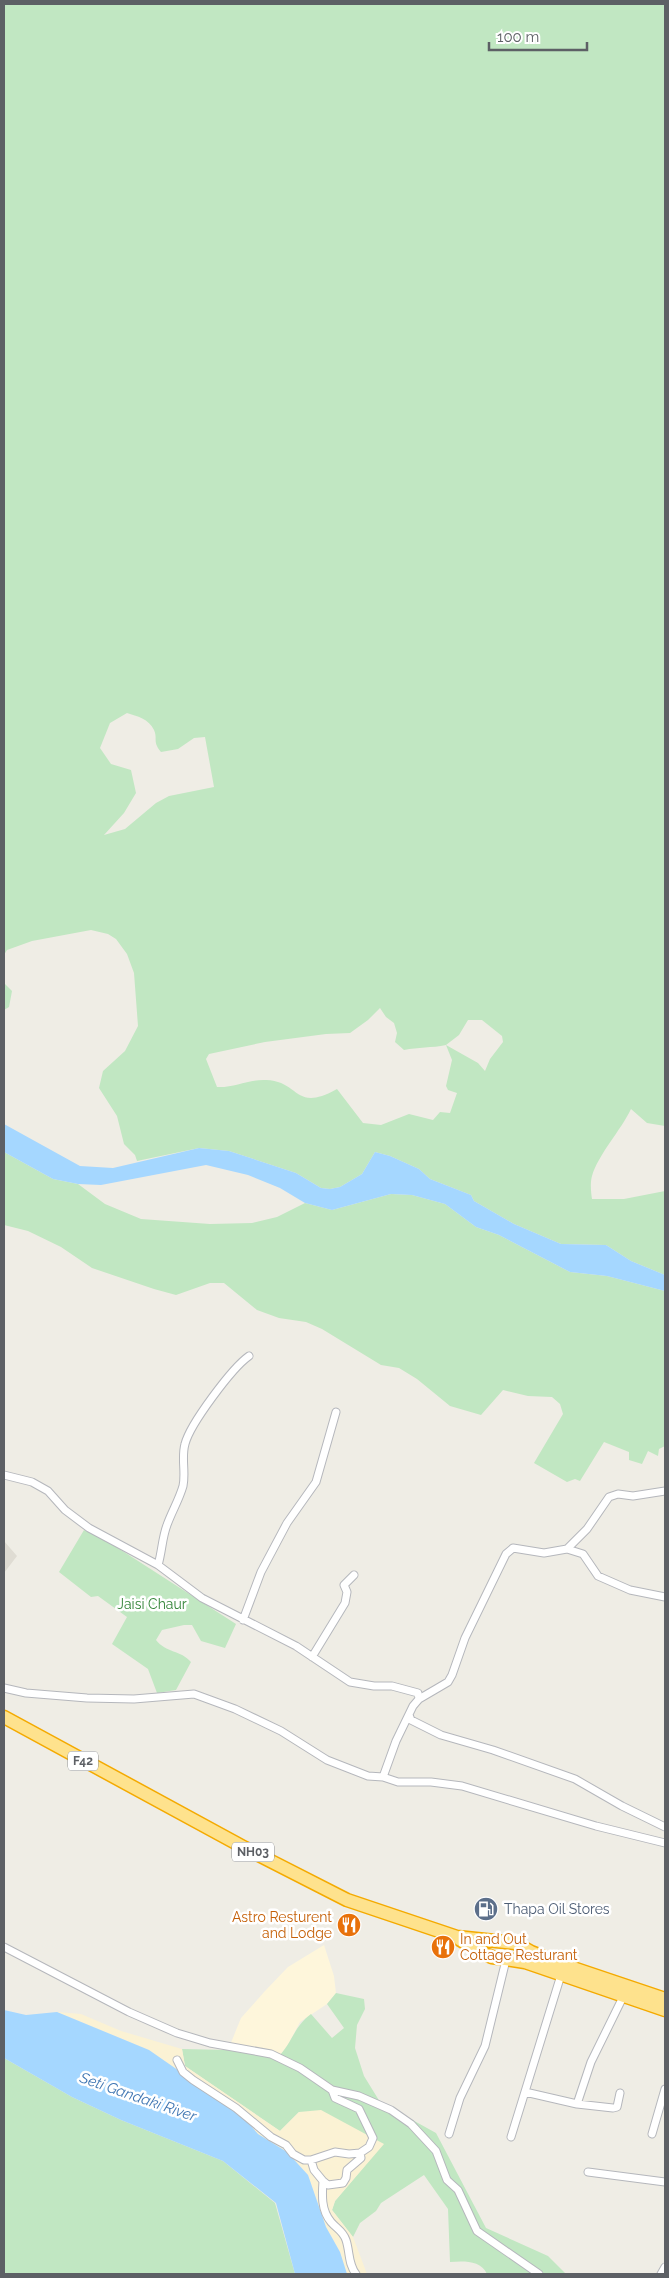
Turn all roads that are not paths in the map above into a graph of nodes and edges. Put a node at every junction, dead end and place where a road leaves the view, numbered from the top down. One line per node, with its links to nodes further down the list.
1 (249, 1356): 6 (street)
2 (336, 1412): 9 (street)
3 (4, 1475): 6 (street)
4 (665, 1490): 5 (street)
5 (567, 1549): 8 (street); 12 (street)
6 (158, 1566): 9 (street)
7 (354, 1574): 10 (street)
8 (665, 1597)
9 (243, 1620): 10 (street)
10 (312, 1657): 12 (street)
11 (4, 1688): 15 (street)
12 (419, 1699): 13 (street)
13 (408, 1715): 15 (street); 17 (street)
14 (4, 1717): 16 (highway, F42)
15 (383, 1777): 18 (street)
16 (164, 1804): 19 (highway, NH03)
17 (665, 1827)
18 (665, 1843)
19 (457, 1937): 21 (highway); 24 (highway, NH03)
20 (4, 1947): 28 (street)
21 (506, 1960): 22 (highway); 32 (street)
22 (560, 1975): 23 (highway); 29 (street)
23 (623, 1996): 25 (highway); 31 (street)
24 (665, 1999)
25 (665, 2010)
26 (177, 2060): 36 (street)
27 (665, 2089): 33 (street)
28 (332, 2090): 35 (street); 42 (street)
29 (525, 2092): 31 (street); 34 (street)
30 (620, 2093): 31 (street)
31 (577, 2104)
32 (449, 2134)
33 (652, 2134)
34 (511, 2137)
35 (360, 2153): 36 (street); 38 (street)
36 (311, 2160): 38 (street)
37 (588, 2172): 39 (street)
38 (324, 2181): 41 (street)
39 (665, 2182)
40 (665, 2267): 43 (street)
41 (356, 2274)
42 (539, 2274)
43 (661, 2274)

